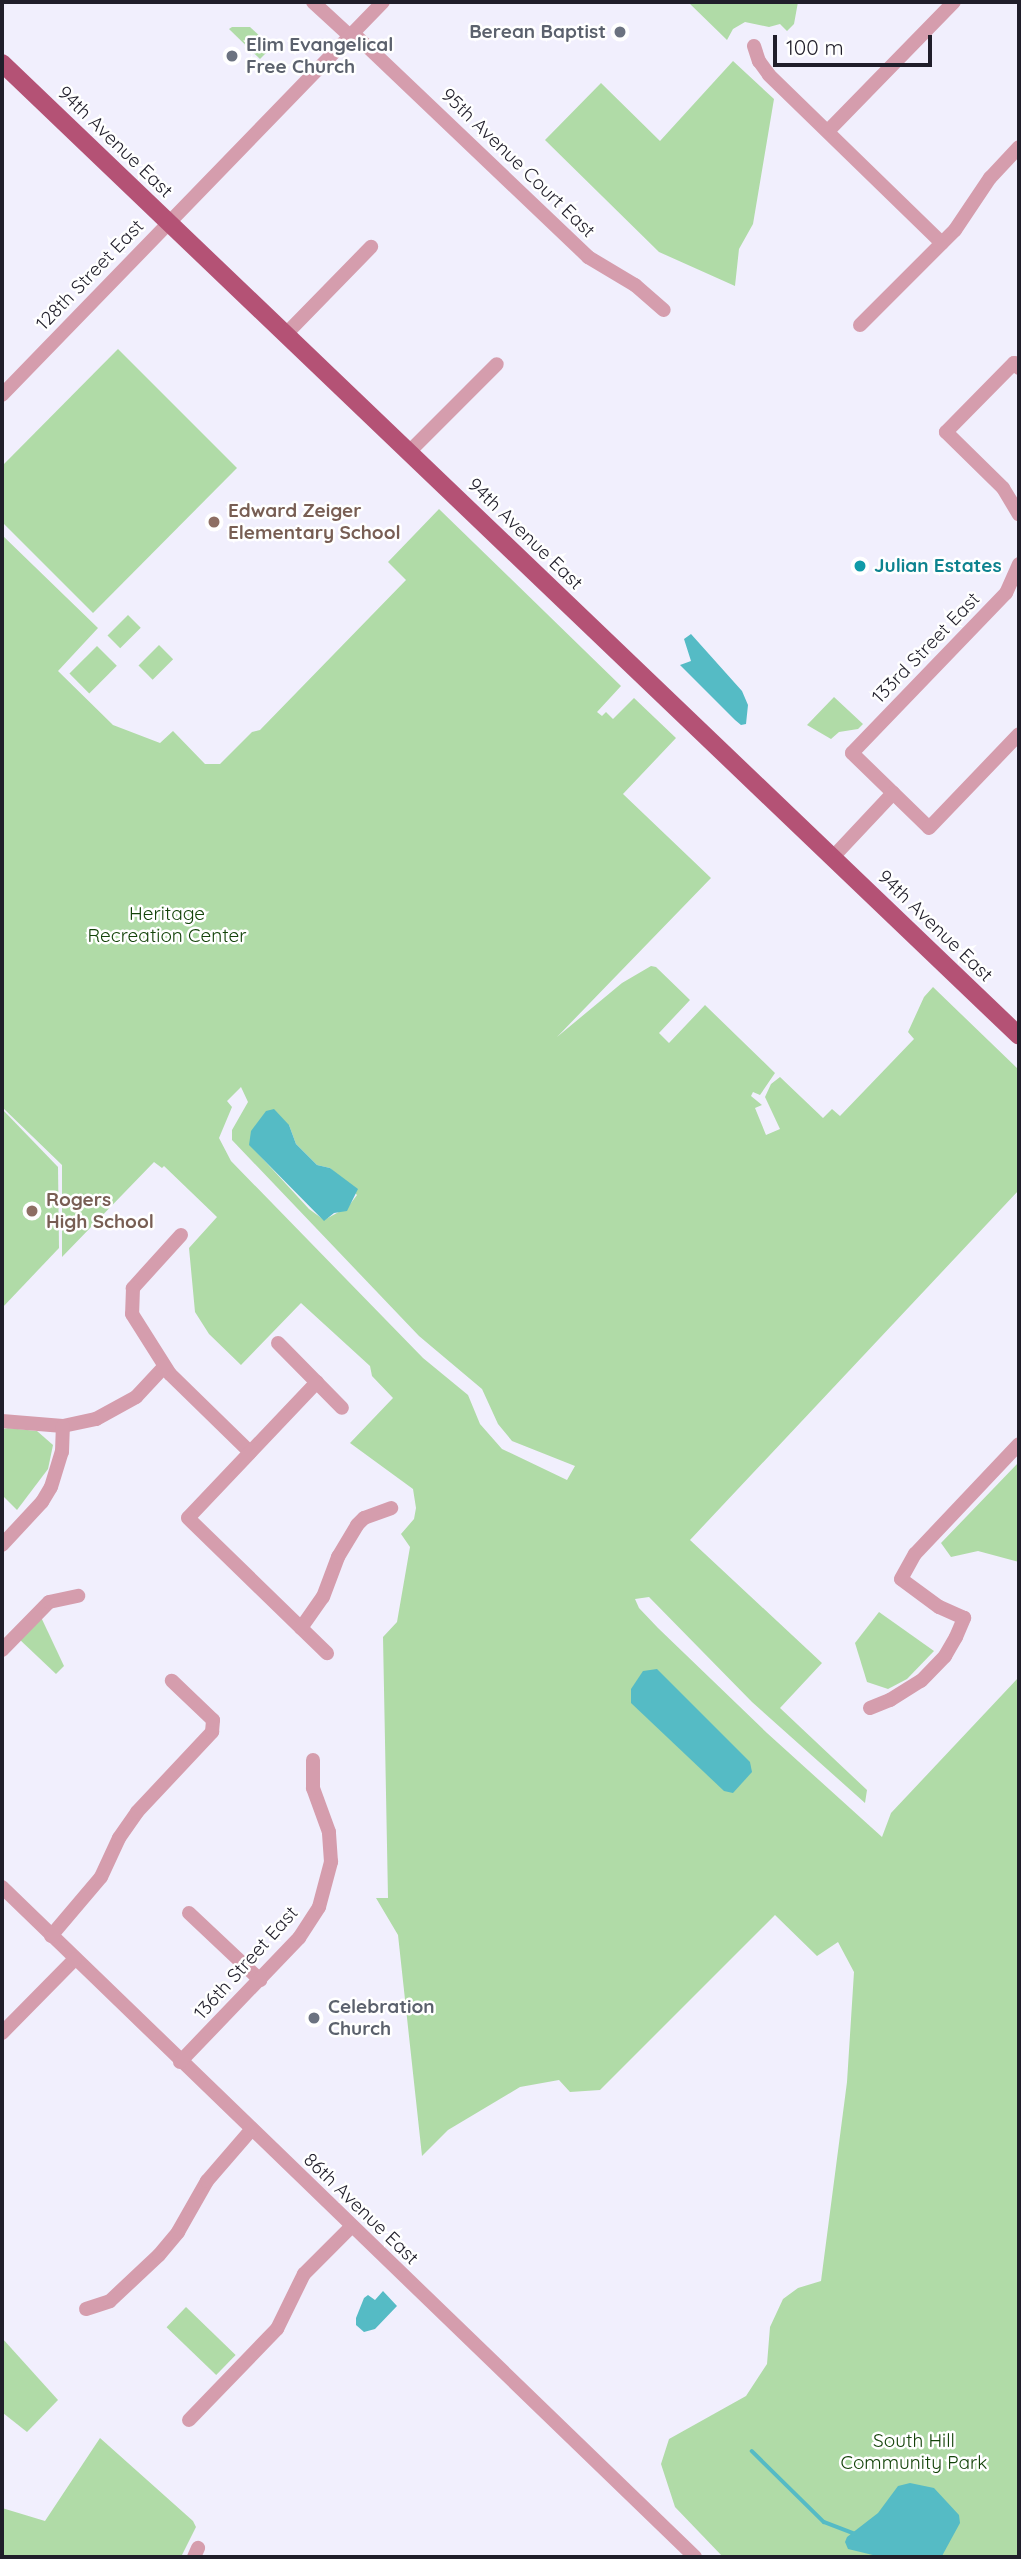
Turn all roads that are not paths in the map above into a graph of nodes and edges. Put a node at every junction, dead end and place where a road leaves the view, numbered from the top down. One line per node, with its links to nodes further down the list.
1 (313, 2): 4 (street, 95th Avenue Court East)
2 (383, 2): 4 (street, 128th Street East)
3 (954, 2): 7 (street)
4 (351, 34): 9 (street, 128th Street East); 12 (street, 95th Avenue Court East)
5 (754, 46): 7 (street)
6 (2, 63): 9 (main road, 94th Avenue East)
7 (828, 131): 10 (street)
8 (1019, 146): 10 (street)
9 (168, 222): 14 (main road, 94th Avenue East); 17 (street, 128th Street East)
10 (942, 243): 13 (street)
11 (372, 247): 14 (street)
12 (664, 310)
13 (860, 326)
14 (285, 334): 18 (main road, 94th Avenue East)
15 (497, 364): 18 (street)
16 (1017, 366): 19 (street)
17 (2, 395)
18 (410, 452): 23 (main road, 94th Avenue East)
19 (1019, 515)
20 (1019, 564): 22 (street, 133rd Street East)
21 (1019, 734): 22 (street)
22 (894, 793): 23 (street)
23 (833, 857): 24 (main road, 94th Avenue East)
24 (1019, 1036)
25 (181, 1235): 27 (street)
26 (278, 1343): 28 (street)
27 (164, 1367): 31 (street); 33 (street)
28 (317, 1382): 29 (street); 33 (street)
29 (342, 1408)
30 (2, 1421): 31 (street)
31 (64, 1426): 35 (street)
32 (1019, 1444): 41 (street)
33 (250, 1452): 37 (street)
34 (391, 1508): 37 (street)
35 (2, 1545)
36 (78, 1596): 38 (street)
37 (301, 1628): 39 (street)
38 (2, 1650)
39 (327, 1653)
40 (172, 1681): 45 (street)
41 (870, 1708)
42 (313, 1760): 47 (street, 136th Street East)
43 (2, 1887): 45 (street, 86th Avenue East)
44 (190, 1913): 47 (street)
45 (51, 1936): 46 (street, 86th Avenue East)
46 (75, 1959): 48 (street); 49 (street, 86th Avenue East)
47 (260, 1980): 49 (street, 136th Street East)
48 (2, 2033)
49 (180, 2062): 50 (street, 86th Avenue East)
50 (251, 2130): 51 (street, 86th Avenue East); 52 (street)
51 (352, 2226): 53 (street); 54 (street, 86th Avenue East)
52 (86, 2309)
53 (189, 2420)
54 (695, 2557)

